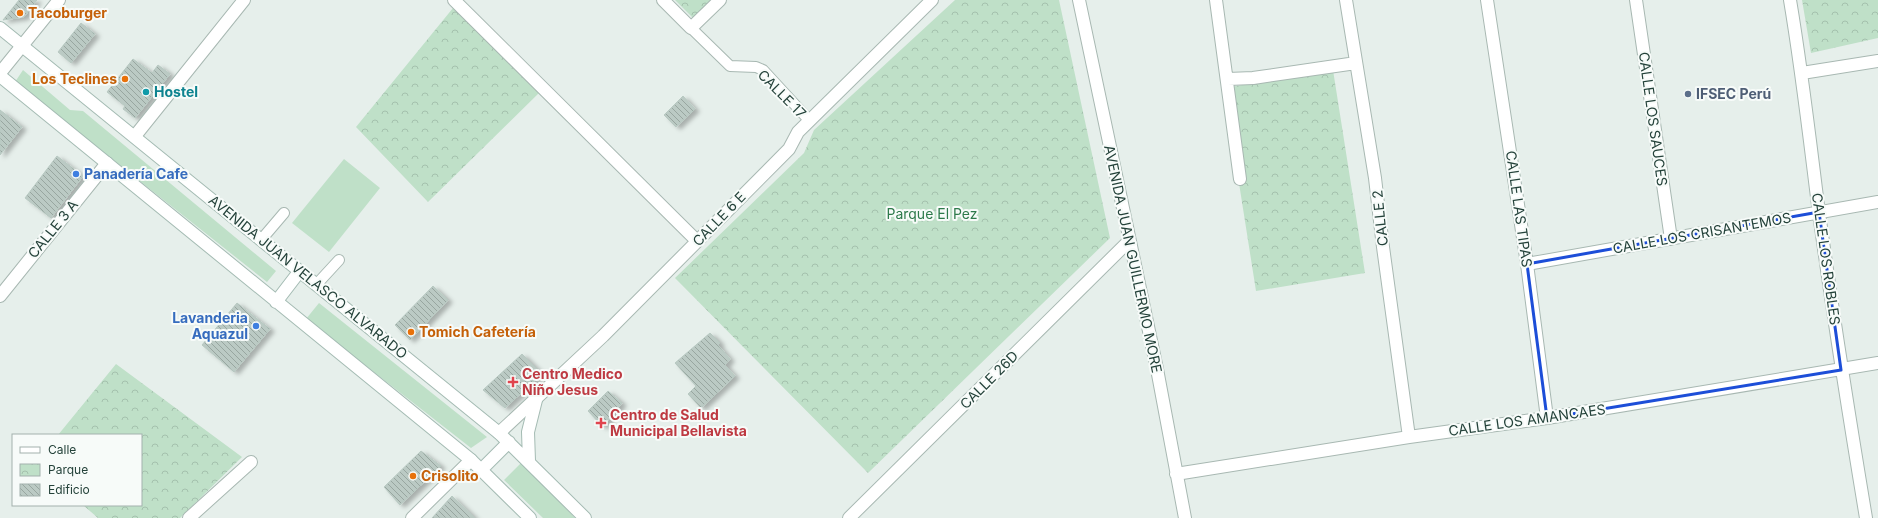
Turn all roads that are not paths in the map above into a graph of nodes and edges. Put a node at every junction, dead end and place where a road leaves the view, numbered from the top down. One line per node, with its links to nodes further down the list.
1 (59, 0): 15 (street)
2 (244, 0): 22 (street)
3 (454, 0): 31 (street)
4 (663, 0): 14 (street, CALLE 17)
5 (720, 0): 14 (street)
6 (932, 0): 21 (street, CALLE 6 E)
7 (1079, 0): 30 (street, AVENIDA JUAN GUILLERMO MORE)
8 (1216, 0): 20 (street)
9 (1346, 0): 17 (street, CALLE 2)
10 (1487, 0): 33 (street, CALLE LAS TIPAS)
11 (1636, 0): 28 (street, CALLE LOS SAUCES)
12 (1790, 0): 18 (street, CALLE LOS ROBLES)
13 (0, 28): 15 (street, AVENIDA JUAN VELASCO ALVARADO)
14 (691, 28): 21 (lane, CALLE 17)
15 (22, 46): 19 (street); 22 (street, AVENIDA JUAN VELASCO ALVARADO)
16 (1878, 61): 18 (street)
17 (1356, 63): 20 (street); 43 (street, CALLE 2)
18 (1802, 73): 26 (street, CALLE LOS ROBLES)
19 (0, 74): 23 (street)
20 (1228, 79): 24 (street)
21 (809, 120): 31 (street, CALLE 6 E)
22 (135, 136): 29 (street, AVENIDA JUAN VELASCO ALVARADO)
23 (107, 163): 36 (street, CALLE 3 A); 37 (street)
24 (1240, 179)
25 (1878, 202): 26 (street, CALLE LOS CRISANTEMOS)
26 (1819, 212): 28 (street, CALLE LOS CRISANTEMOS); 39 (street, CALLE LOS ROBLES)
27 (284, 213): 29 (lane)
28 (1671, 239): 33 (street, CALLE LOS CRISANTEMOS)
29 (261, 240): 34 (street, AVENIDA JUAN VELASCO ALVARADO)
30 (1129, 241): 49 (street, AVENIDA JUAN GUILLERMO MORE); 54 (street, CALLE 26D)
31 (697, 242): 40 (street, CALLE 6 E)
32 (339, 260): 35 (lane)
33 (1527, 264): 41 (street, CALLE LAS TIPAS)
34 (300, 272): 35 (street, AVENIDA JUAN VELASCO ALVARADO); 37 (street)
35 (316, 285): 42 (street, AVENIDA JUAN VELASCO ALVARADO)
36 (0, 296)
37 (276, 302): 45 (street)
38 (1878, 363): 39 (street, CALLE LOS AMANCAES)
39 (1841, 370): 41 (street, CALLE LOS AMANCAES); 56 (street, CALLE LOS ROBLES)
40 (536, 400): 42 (street, CALLE 6 E); 46 (street)
41 (1547, 418): 43 (street, CALLE LOS AMANCAES)
42 (499, 432): 44 (street, AVENIDA JUAN VELASCO ALVARADO)
43 (1410, 437): 49 (street, CALLE LOS AMANCAES)
44 (509, 442): 46 (street, AVENIDA JUAN VELASCO ALVARADO); 48 (street)
45 (471, 460): 48 (street); 51 (street)
46 (529, 461): 53 (street, AVENIDA JUAN VELASCO ALVARADO)
47 (251, 462): 50 (street)
48 (481, 470): 52 (street)
49 (1176, 474): 55 (street, AVENIDA JUAN GUILLERMO MORE)
50 (189, 518)
51 (412, 518)
52 (530, 518)
53 (585, 518)
54 (849, 518)
55 (1185, 518)
56 (1866, 518)

